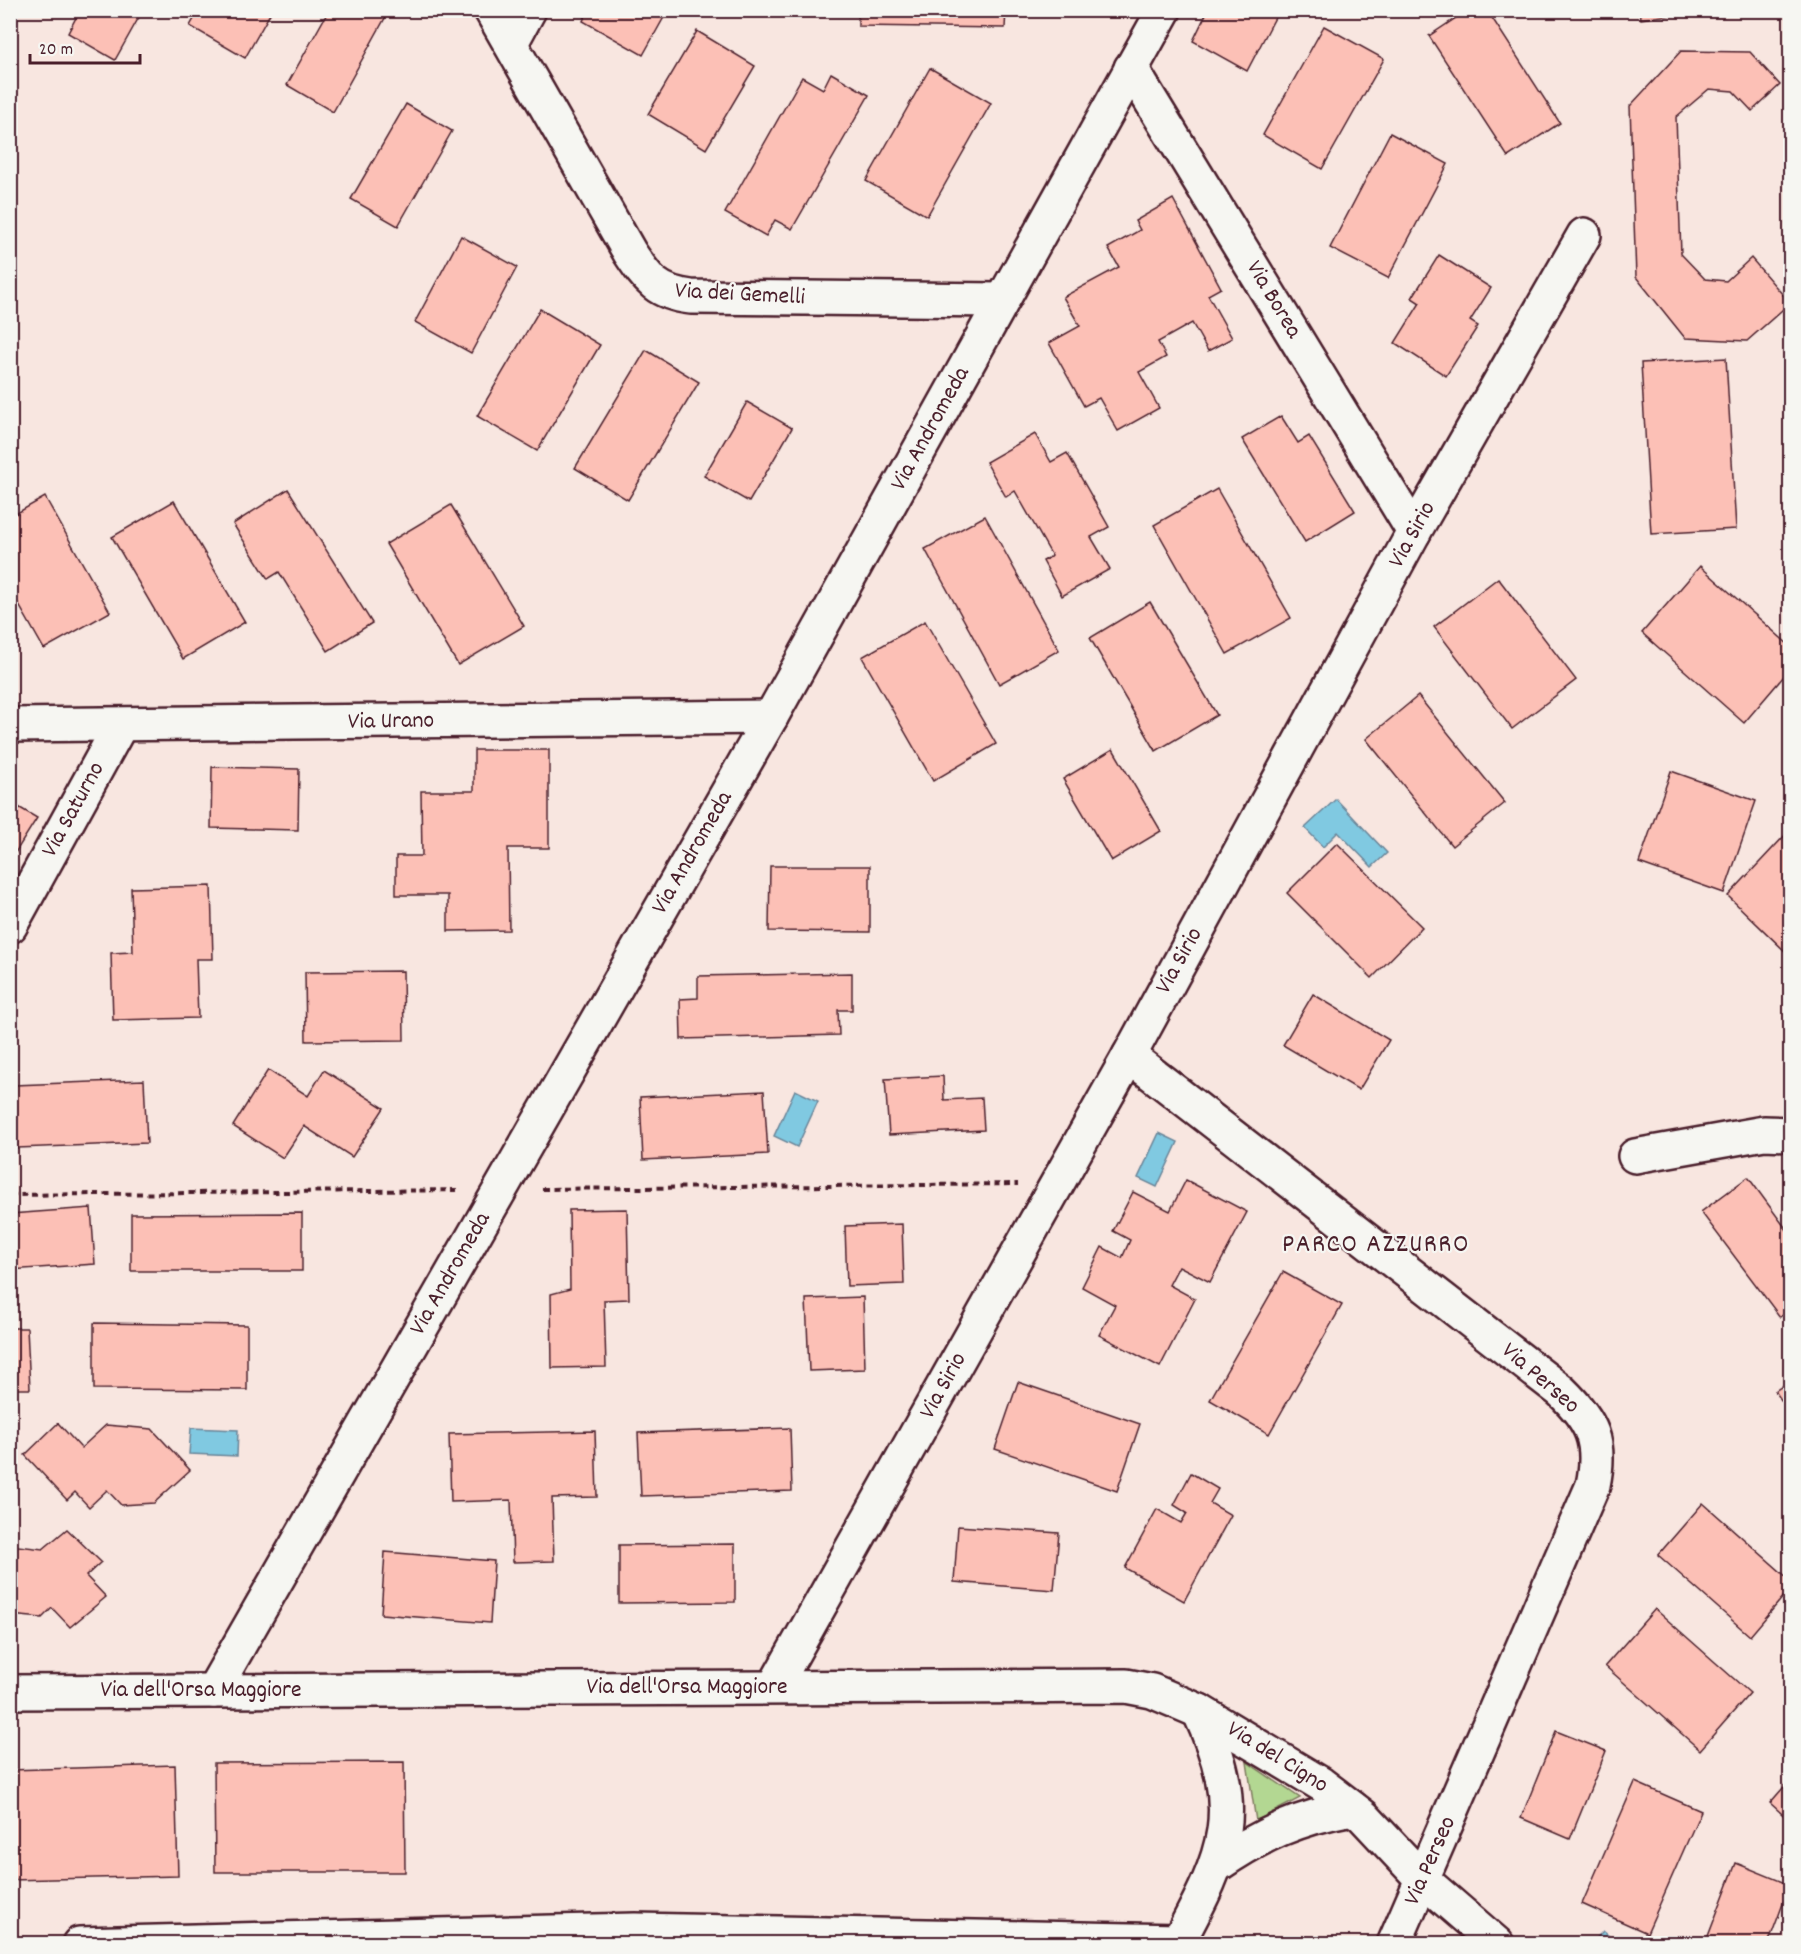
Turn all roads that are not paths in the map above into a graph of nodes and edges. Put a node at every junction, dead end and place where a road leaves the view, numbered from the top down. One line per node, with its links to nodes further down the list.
1 (491, 10): 4 (street, Via dei Gemelli)
2 (529, 10): 4 (street)
3 (1164, 10): 5 (street, Via Andromeda)
4 (511, 43): 7 (street, Via dei Gemelli)
5 (1131, 68): 7 (street, Via Andromeda); 8 (street, Via Borea)
6 (1584, 234): 8 (street, Via Sirio)
7 (1002, 300): 9 (street, Via Andromeda)
8 (1414, 532): 13 (street, Via Sirio)
9 (771, 717): 11 (street, Via Urano); 17 (street, Via Andromeda)
10 (10, 725): 11 (street, Via Urano)
11 (120, 726): 12 (street, Via Saturno)
12 (10, 926)
13 (1129, 1056): 16 (street, Via Sirio); 22 (street, Via Perseo)
14 (1791, 1134): 15 (street)
15 (1635, 1156)
16 (774, 1687): 17 (street, Via dell'Orsa Maggiore); 19 (street, Via dell'Orsa Maggiore)
17 (213, 1691): 18 (street, Via dell'Orsa Maggiore)
18 (10, 1692)
19 (1199, 1711): 20 (street, Via del Cigno); 21 (street)
20 (1352, 1808): 21 (street, Via del Cigno); 22 (street, Via del Cigno)
21 (1217, 1865): 24 (street)
22 (1423, 1880): 26 (street, Via Perseo); 27 (street, Via del Cigno)
23 (631, 1937): 24 (street); 25 (street)
24 (1178, 1942)
25 (79, 1944)
26 (1394, 1944)
27 (1497, 1944)

